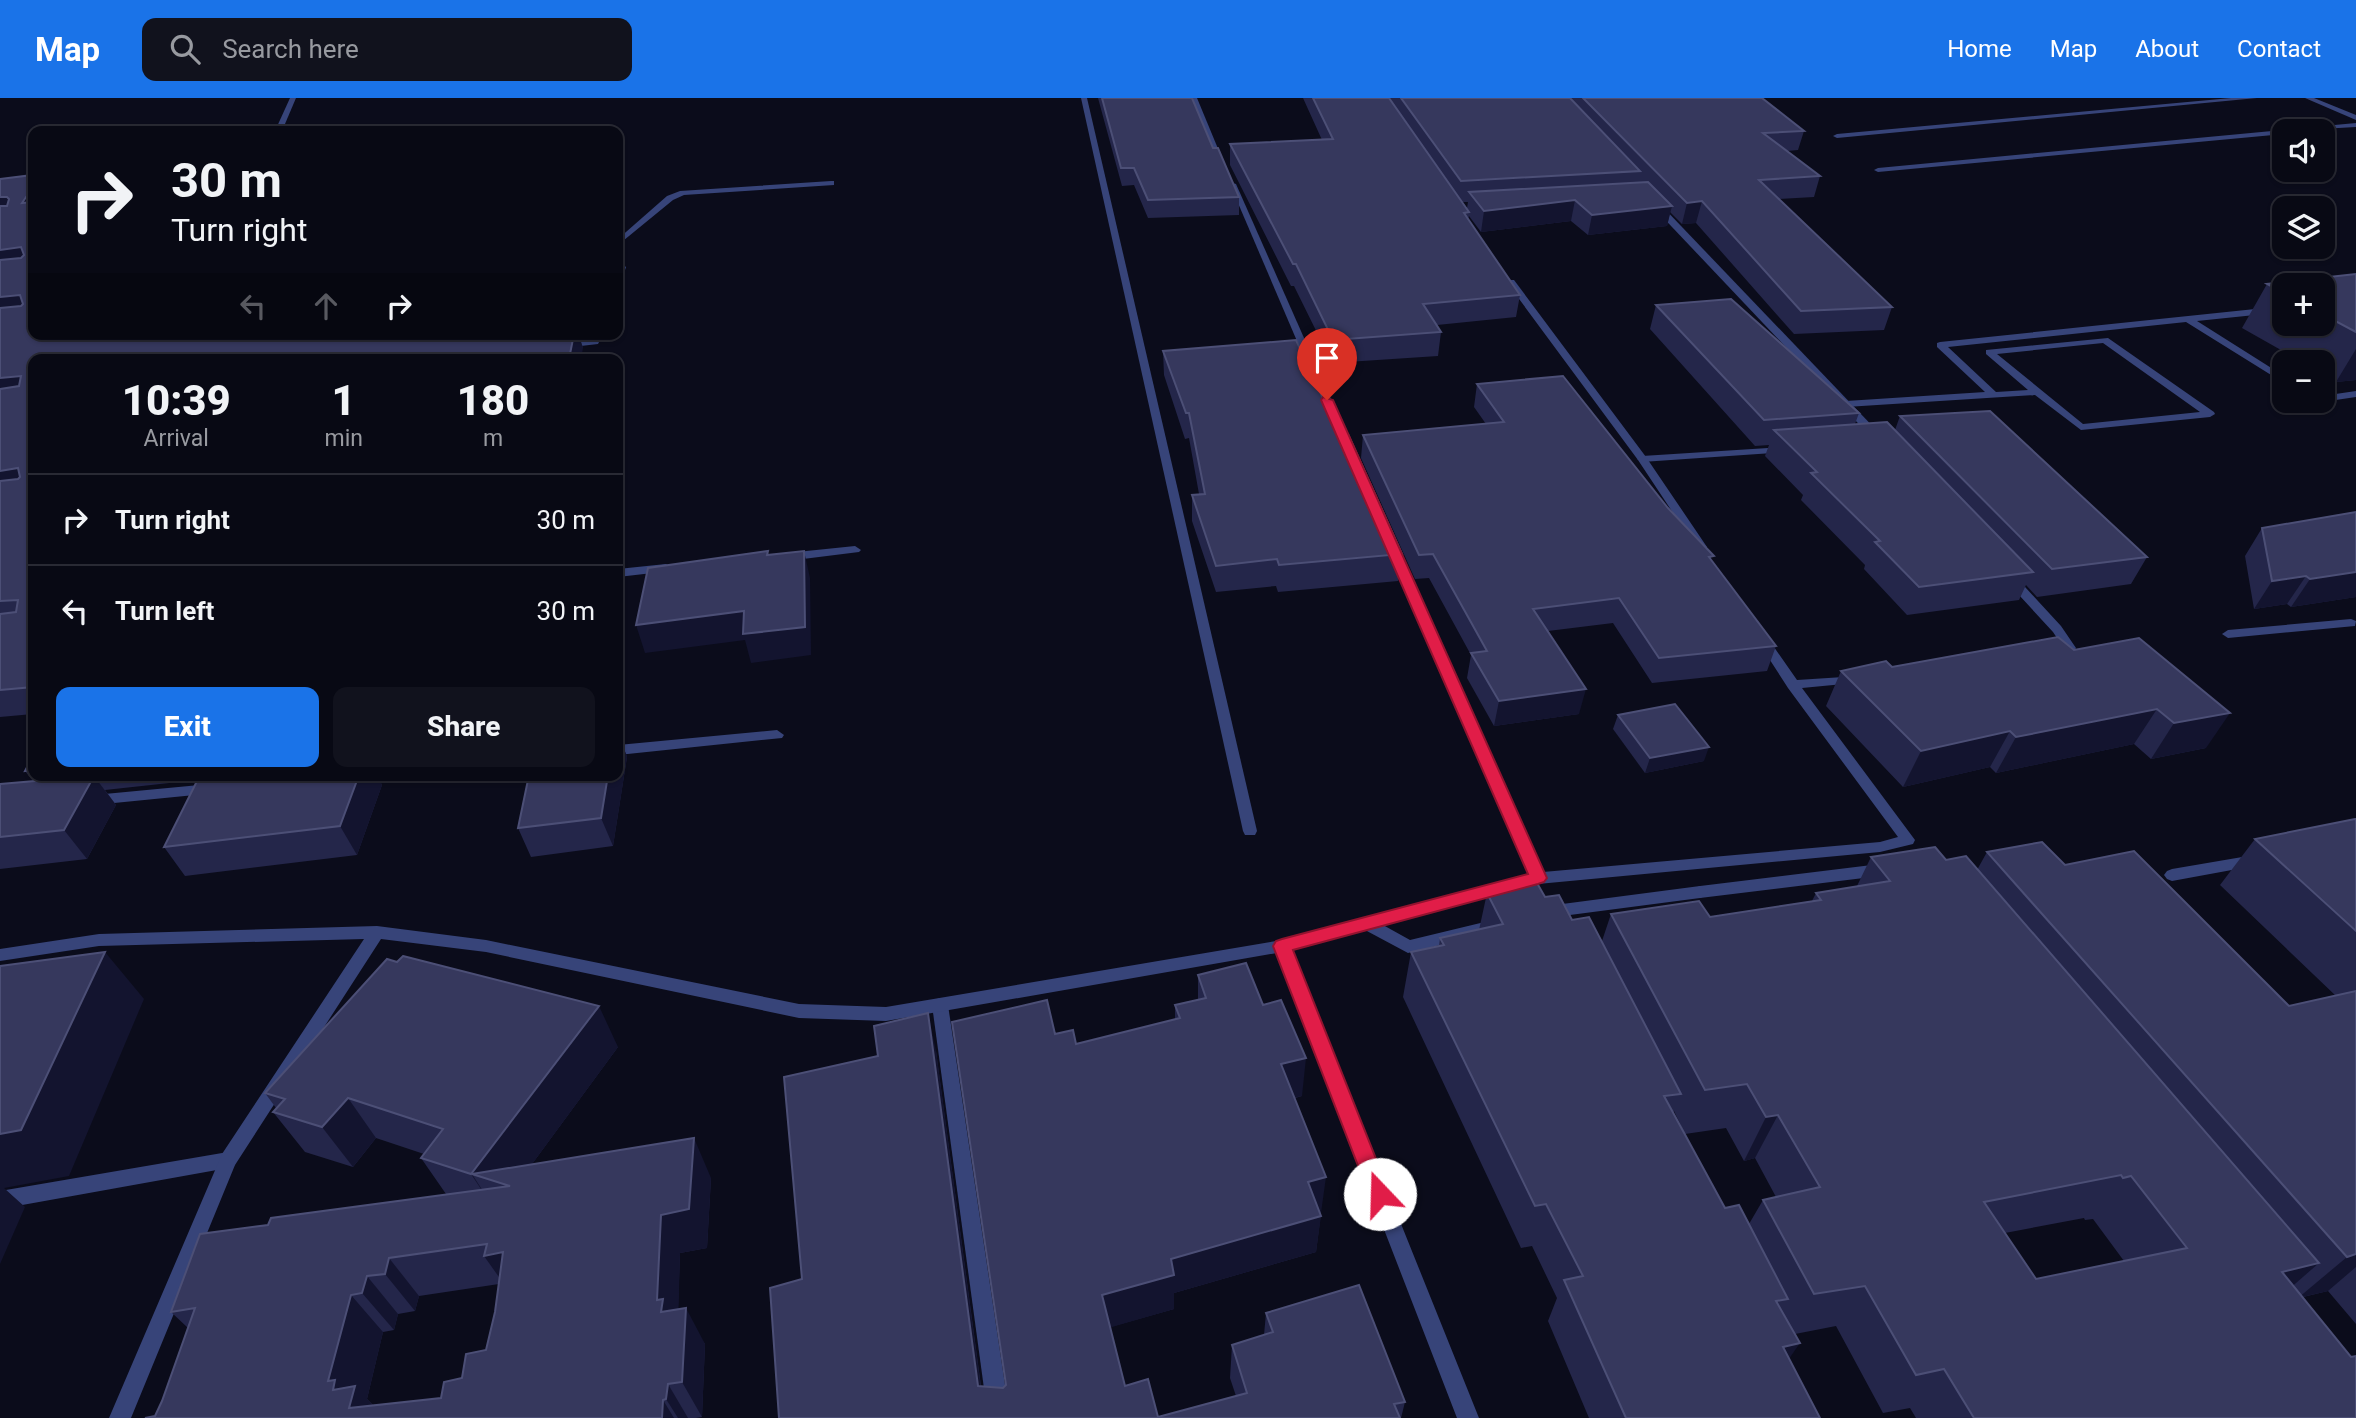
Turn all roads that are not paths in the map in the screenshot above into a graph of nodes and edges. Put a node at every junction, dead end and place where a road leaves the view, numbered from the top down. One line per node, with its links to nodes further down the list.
1 (293, 98): 8 (street)
2 (1084, 98): 48 (street)
3 (1194, 98): 30 (street)
4 (2254, 98): 11 (street)
5 (2308, 98): 6 (street)
6 (2356, 118)
7 (2356, 125): 9 (street)
8 (280, 126)
9 (2335, 127)
10 (2272, 132): 12 (street)
11 (1837, 136)
12 (1878, 170)
13 (831, 183): 15 (street)
14 (1647, 196): 26 (street)
15 (623, 239)
16 (1504, 274): 29 (street)
17 (2272, 310): 18 (street)
18 (2188, 319): 21 (street); 23 (street)
19 (596, 342): 20 (street)
20 (555, 346)
21 (2272, 372)
22 (2037, 392): 22 (street); 23 (street)
23 (1993, 394): 26 (street)
24 (2356, 394): 25 (street)
25 (2335, 397)
26 (1846, 404): 27 (street)
27 (1877, 444)
28 (1803, 449): 29 (street)
29 (1643, 459): 34 (street)
30 (1357, 469)
31 (1385, 533): 52 (street)
32 (855, 550): 33 (street)
33 (776, 558)
34 (1710, 561)
35 (684, 567): 37 (street)
36 (2002, 570): 41 (street)
37 (623, 573)
38 (2354, 625): 40 (street)
39 (1756, 629): 43 (street)
40 (2228, 634)
41 (2052, 659)
42 (1861, 678): 43 (street)
43 (1793, 685): 52 (street)
44 (777, 735): 45 (street)
45 (623, 750)
46 (229, 787): 47 (street)
47 (81, 801)
48 (1250, 831)
49 (2264, 859): 51 (street)
50 (1894, 868): 53 (street)
51 (2172, 875)
52 (1538, 878): 56 (street)
53 (1560, 909): 54 (street); 57 (street)
54 (1534, 915)
55 (1509, 922): 56 (street)
56 (1367, 923): 59 (street)
57 (1570, 929)
58 (377, 932): 60 (street); 61 (street); 62 (street)
59 (1282, 946): 61 (street); 66 (street)
60 (0, 955)
61 (940, 1005): 65 (street)
62 (228, 1160): 63 (street); 64 (street)
63 (0, 1200)
64 (120, 1418)
65 (999, 1418)
66 (1468, 1418)

